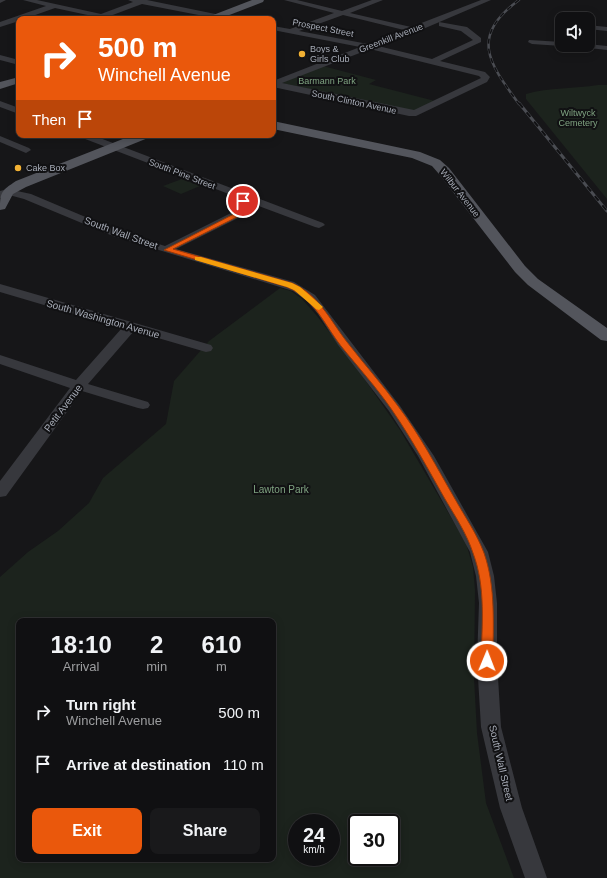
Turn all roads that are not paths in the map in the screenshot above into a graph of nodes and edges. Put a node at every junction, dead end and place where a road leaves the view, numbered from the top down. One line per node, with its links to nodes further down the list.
1 (26, 0): 10 (street)
2 (73, 0): 10 (street)
3 (132, 0): 8 (street)
4 (260, 0): 16 (main road)
5 (288, 0): 12 (street)
6 (378, 0): 12 (street)
7 (487, 0): 24 (street, Greenkill Avenue)
8 (144, 1): 11 (street); 14 (street)
9 (182, 2): 11 (street)
10 (55, 6): 13 (street); 14 (street)
11 (169, 7): 15 (street)
12 (342, 13): 24 (street); 25 (street)
13 (26, 16)
14 (102, 16)
15 (206, 16)
16 (219, 16)
17 (16, 19): 19 (street)
18 (442, 24): 35 (street)
19 (0, 25): 20 (street)
20 (16, 28)
21 (595, 28): 23 (street)
22 (276, 29): 25 (street, Prospect Street)
23 (607, 29)
24 (412, 30): 26 (street); 30 (street, Greenkill Avenue)
25 (290, 31): 27 (street); 30 (street, Prospect Street)
26 (421, 32)
27 (276, 36)
28 (532, 42): 29 (street)
29 (555, 44)
30 (368, 47): 35 (street, Prospect Street); 37 (street, Greenkill Avenue)
31 (595, 47): 32 (street)
32 (607, 48)
33 (0, 57): 34 (street)
34 (16, 62)
35 (432, 62): 44 (street, Prospect Street)
36 (16, 81): 39 (main road)
37 (276, 83)
38 (276, 85): 44 (street, South Clinton Avenue)
39 (0, 86)
40 (0, 100): 41 (street)
41 (13, 100)
42 (0, 104): 43 (street)
43 (16, 110)
44 (411, 113)
45 (276, 126): 58 (main road, Wilbur Avenue)
46 (90, 138): 49 (street, South Pine Street)
47 (136, 138): 49 (main road)
48 (0, 139): 50 (street)
49 (113, 147): 51 (main road); 52 (street, South Pine Street)
50 (26, 150)
51 (2, 189): 53 (main road); 55 (street, South Wall Street)
52 (238, 194): 54 (street, South Pine Street); 55 (street)
53 (0, 206)
54 (319, 225)
55 (167, 250): 64 (street, South Wall Street)
56 (0, 288): 57 (street, South Washington Avenue)
57 (130, 327): 59 (street, South Washington Avenue); 61 (street, Petit Avenue)
58 (607, 336)
59 (206, 348)
60 (0, 359): 61 (street)
61 (79, 386): 62 (street); 63 (street, Petit Avenue)
62 (143, 405)
63 (0, 492)
64 (536, 878)

